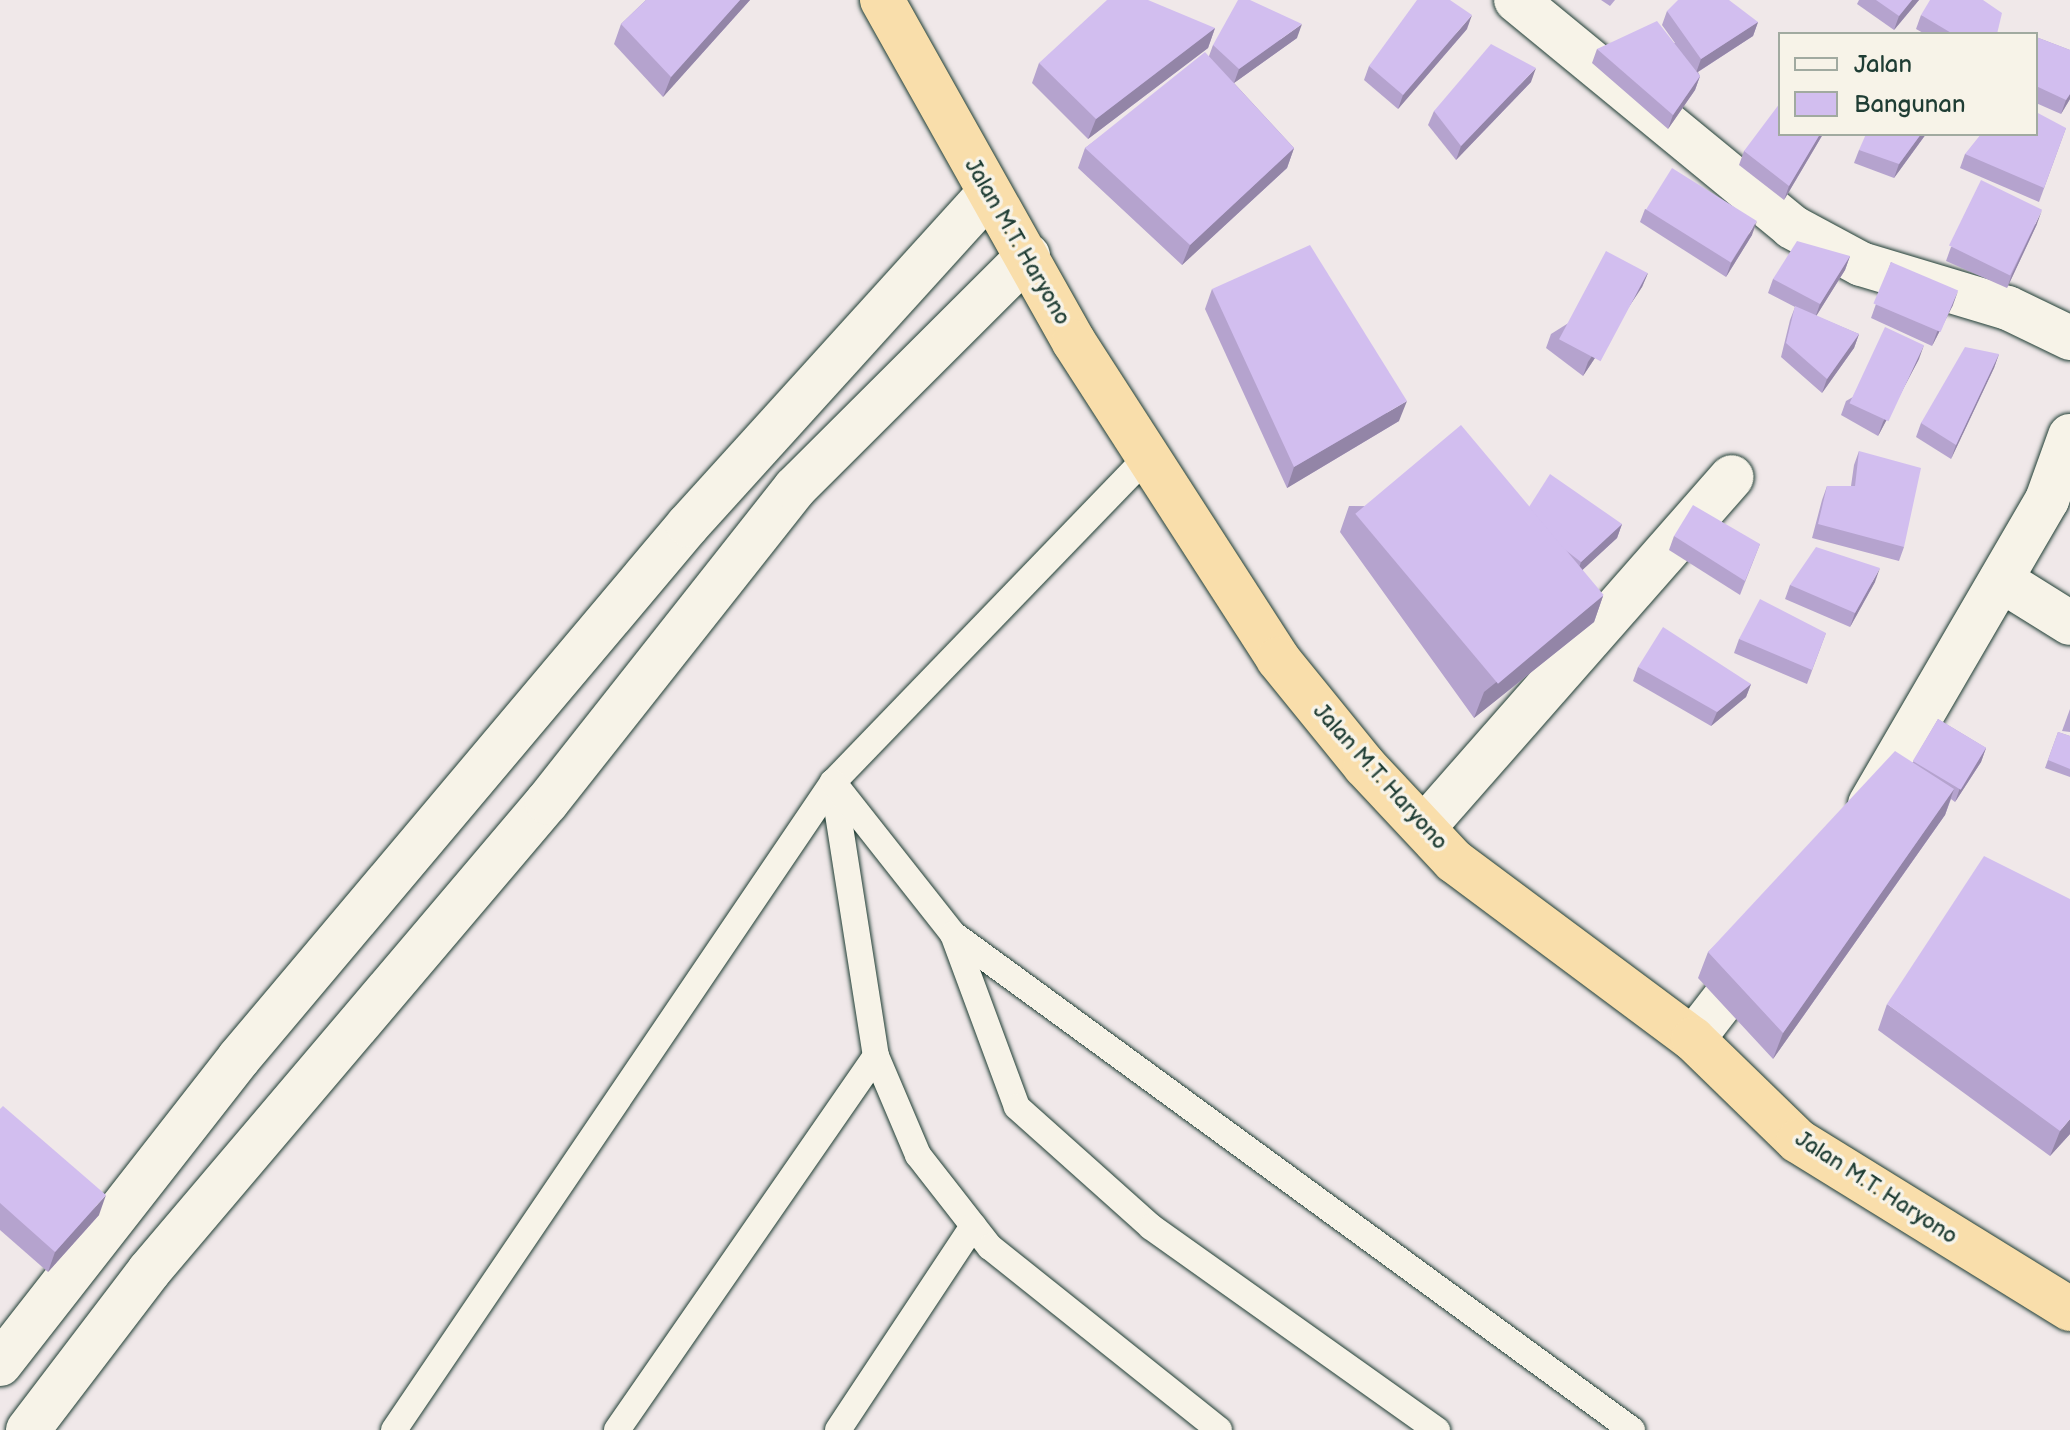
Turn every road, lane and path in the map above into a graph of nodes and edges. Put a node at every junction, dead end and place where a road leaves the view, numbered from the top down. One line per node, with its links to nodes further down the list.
1 (882, 0): 3 (highway, Jalan M.T. Haryono)
2 (1516, 0): 5 (street)
3 (989, 193): 4 (highway, Jalan M.T. Haryono); 16 (street)
4 (1028, 256): 7 (highway, Jalan M.T. Haryono); 18 (street)
5 (2070, 338)
6 (2070, 436): 9 (street)
7 (1148, 456): 11 (lane); 12 (highway, Jalan M.T. Haryono)
8 (1732, 477): 12 (street)
9 (2001, 580): 10 (street); 13 (street)
10 (2070, 623)
11 (833, 782): 15 (lane); 19 (lane); 25 (lane)
12 (1426, 825): 17 (highway, Jalan M.T. Haryono)
13 (1845, 843)
14 (1781, 925): 17 (street)
15 (953, 934): 29 (lane); 30 (lane)
16 (279, 1012): 18 (street); 22 (street)
17 (1693, 1039): 21 (highway, Jalan M.T. Haryono)
18 (332, 1054): 24 (street)
19 (876, 1056): 20 (lane); 26 (lane)
20 (973, 1226): 23 (lane); 27 (lane)
21 (2070, 1309)
22 (0, 1364)
23 (1199, 1421): 28 (lane)
24 (28, 1430)
25 (394, 1430)
26 (617, 1430)
27 (838, 1430)
28 (1219, 1430)
29 (1437, 1430)
30 (1632, 1430)

